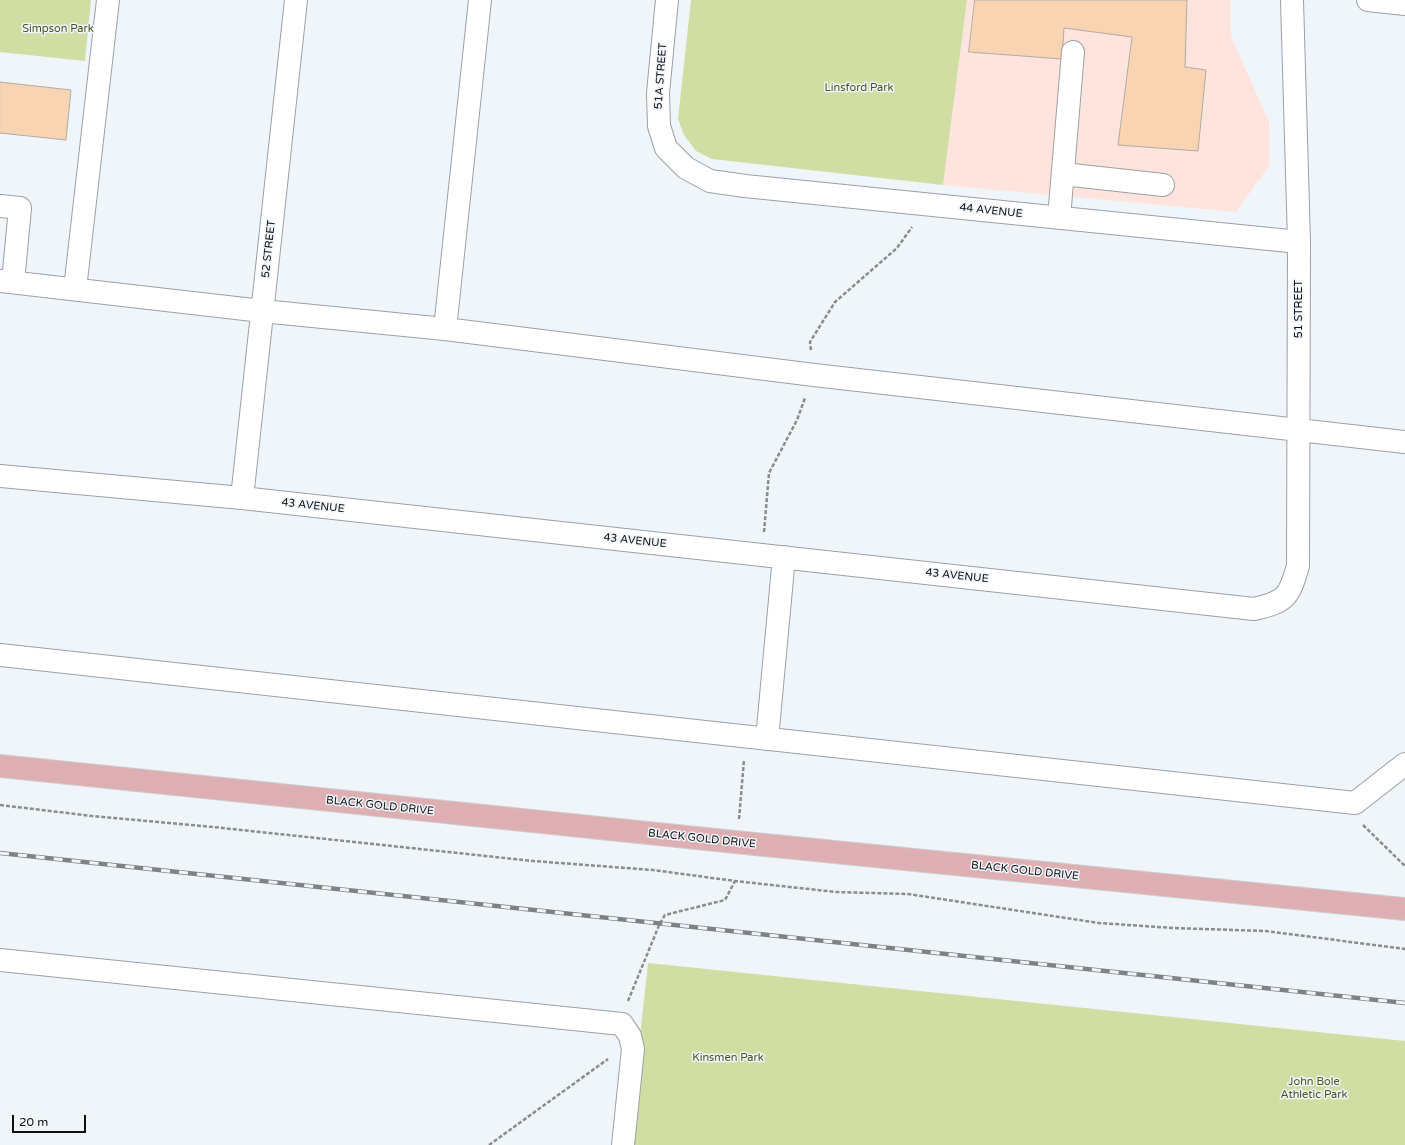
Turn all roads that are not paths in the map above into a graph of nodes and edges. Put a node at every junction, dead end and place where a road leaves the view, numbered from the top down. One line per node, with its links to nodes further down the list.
1 (108, 0): 16 (street)
2 (296, 0): 17 (street, 52 STREET)
3 (480, 0): 18 (street)
4 (667, 0): 9 (street, 51A STREET)
5 (1292, 0): 14 (street, 51 STREET)
6 (1368, 0): 7 (street)
7 (1401, 2)
8 (1073, 52): 10 (street)
9 (686, 168): 13 (street, 44 AVENUE)
10 (1063, 174): 11 (street); 13 (street)
11 (1163, 185)
12 (0, 206): 15 (street)
13 (1059, 218): 14 (street, 44 AVENUE)
14 (1299, 242): 19 (street, 51 STREET)
15 (7, 282): 16 (street)
16 (75, 289): 17 (street)
17 (262, 310): 18 (street); 22 (street, 52 STREET)
18 (445, 329): 19 (street)
19 (1299, 429): 20 (street); 24 (street, 51 STREET)
20 (1405, 442)
21 (0, 476): 22 (street, 43 AVENUE)
22 (242, 498): 23 (street, 43 AVENUE)
23 (784, 557): 24 (street, 43 AVENUE); 26 (street)
24 (1269, 606)
25 (0, 655): 26 (street)
26 (767, 738): 27 (street)
27 (1405, 764)
28 (0, 766): 29 (main road, BLACK GOLD DRIVE)
29 (1405, 909)
30 (0, 960): 31 (street)
31 (623, 1145)

